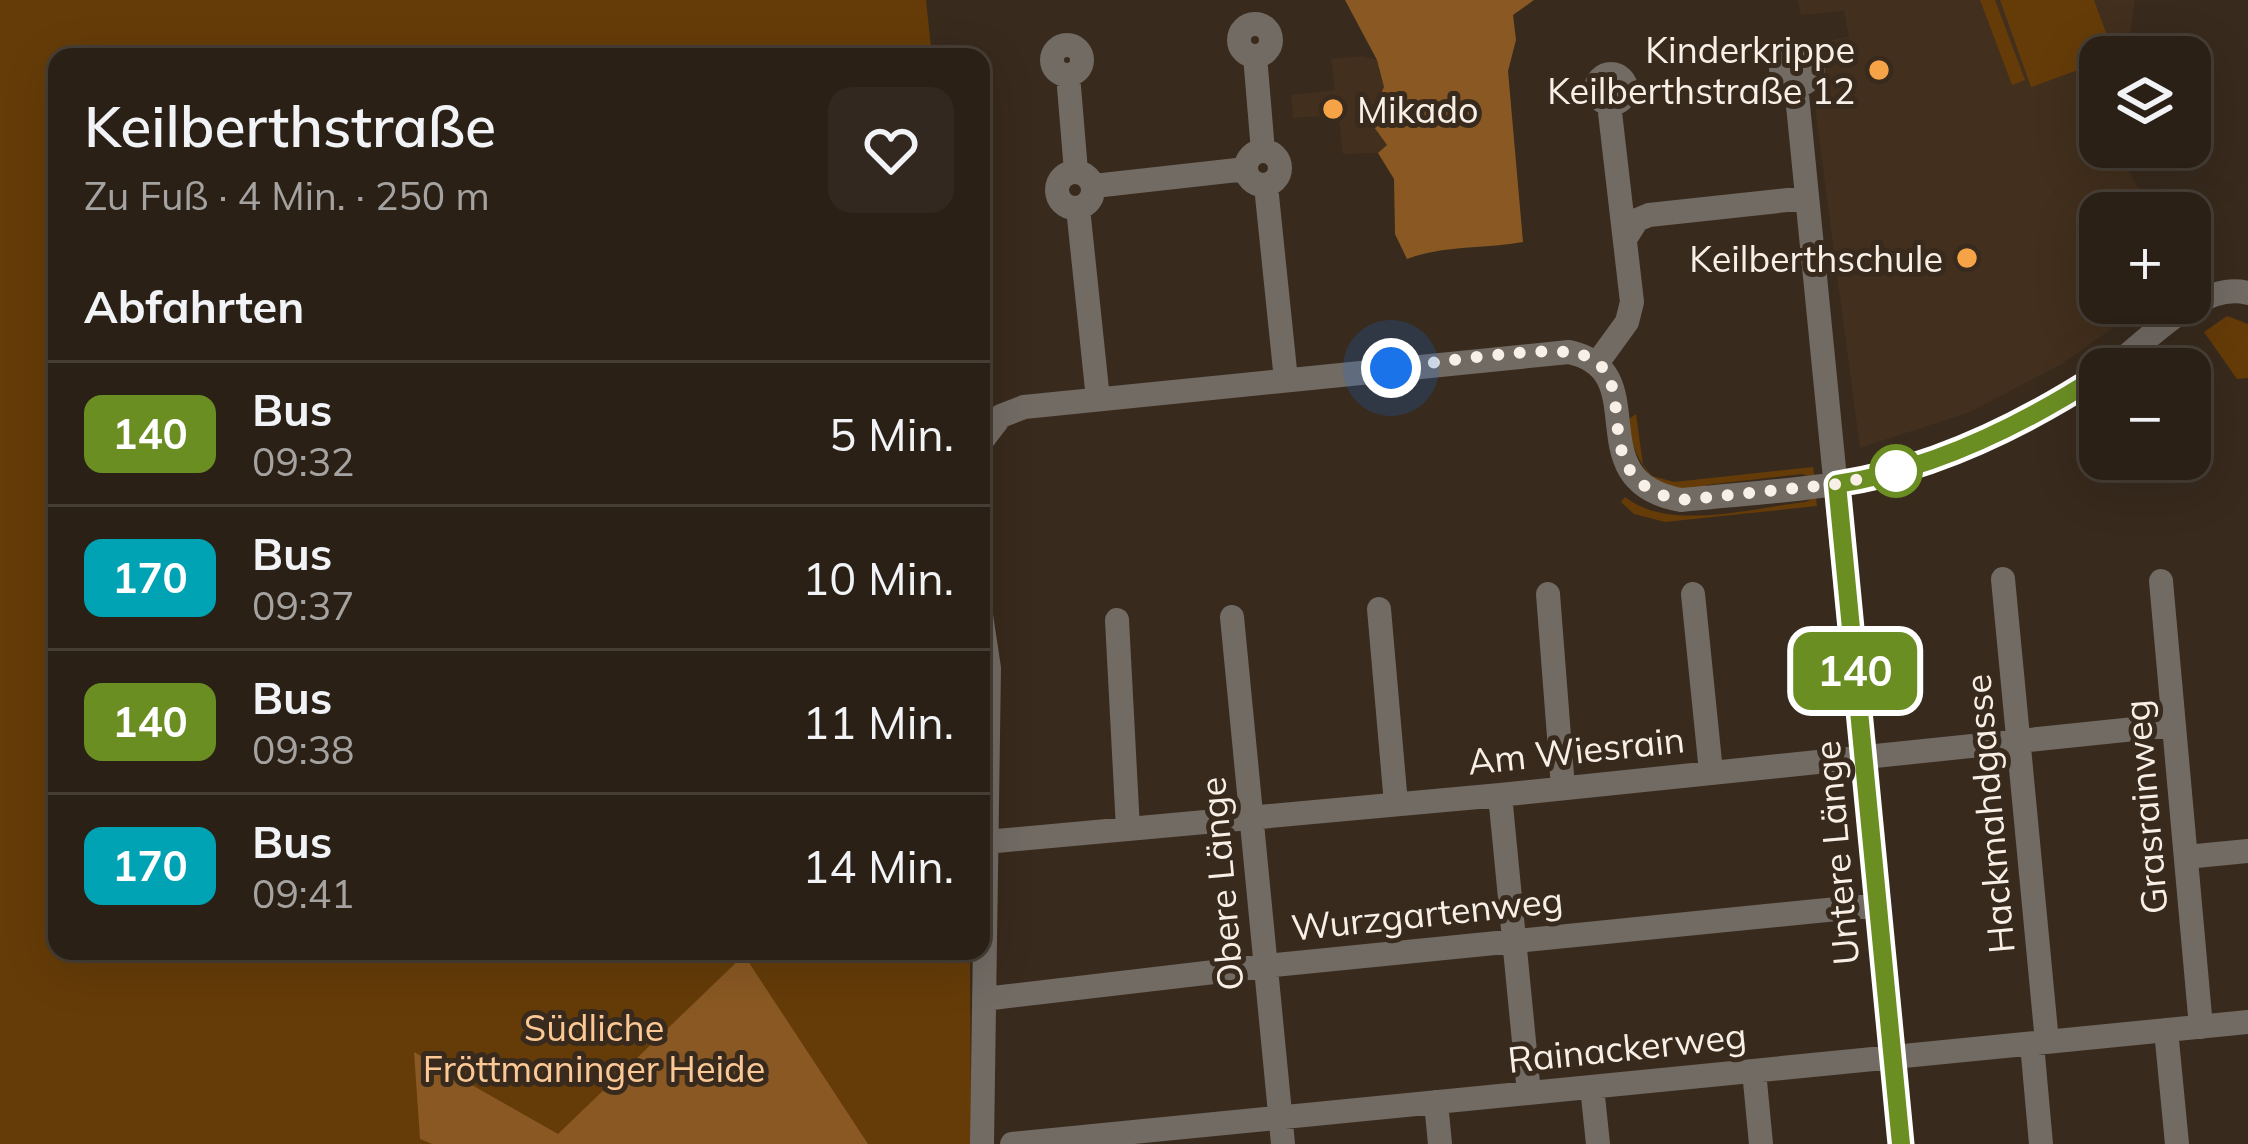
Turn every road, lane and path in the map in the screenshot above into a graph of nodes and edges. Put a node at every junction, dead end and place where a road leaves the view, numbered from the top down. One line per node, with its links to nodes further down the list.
1 (1255, 56): 5 (street)
2 (1068, 75): 6 (street)
3 (1796, 85): 7 (street, Untere Länge)
4 (1609, 104): 8 (street)
5 (1255, 160): 6 (street); 12 (street)
6 (1085, 179): 14 (street)
7 (1807, 198): 8 (street); 16 (street, Untere Länge)
8 (1625, 239): 11 (street)
9 (2248, 293): 10 (street)
10 (2137, 348)
11 (1598, 362): 12 (street); 16 (street)
12 (1286, 380): 14 (street)
13 (2079, 387): 16 (street)
14 (1098, 399): 15 (street)
15 (990, 426)
16 (1837, 484): 26 (street, Untere Länge)
17 (2003, 579): 25 (street, Hackmahdgasse)
18 (2161, 580): 24 (street, Grasrainweg)
19 (1693, 594): 27 (street)
20 (1549, 595): 28 (street)
21 (1379, 609): 30 (street)
22 (1232, 617): 31 (street, Obere Länge)
23 (1117, 620): 32 (street)
24 (2173, 724): 25 (street, Am Wiesrain); 35 (street, Grasrainweg)
25 (2019, 742): 26 (street, Am Wiesrain); 44 (street, Hackmahdgasse)
26 (1864, 757): 27 (street, Am Wiesrain); 36 (street, Untere Länge)
27 (1711, 772): 28 (street, Am Wiesrain)
28 (1563, 788): 29 (street, Am Wiesrain)
29 (1500, 795): 30 (street, Am Wiesrain); 37 (street)
30 (1396, 804): 31 (street, Am Wiesrain)
31 (1251, 818): 32 (street, Am Wiesrain); 39 (street, Obere Länge)
32 (1128, 829): 33 (street, Am Wiesrain)
33 (990, 842)
34 (2248, 851): 35 (street)
35 (2186, 857): 42 (street, Grasrainweg)
36 (1877, 904): 37 (street, Wurzgartenweg); 45 (street, Untere Länge)
37 (1514, 941): 39 (street, Wurzgartenweg); 48 (street)
38 (984, 960): 40 (street)
39 (1265, 966): 40 (street, Wurzgartenweg); 50 (street, Obere Länge)
40 (984, 999): 52 (street)
41 (2248, 1022): 42 (street, Rainackerweg)
42 (2201, 1027): 43 (street, Rainackerweg)
43 (2165, 1030): 44 (street, Rainackerweg); 60 (street)
44 (2039, 1043): 45 (street, Rainackerweg); 59 (street, Hackmahdgasse)
45 (1892, 1057): 46 (street, Rainackerweg); 58 (street, Untere Länge)
46 (1754, 1071): 47 (street, Rainackerweg); 57 (street)
47 (1592, 1087): 48 (street, Rainackerweg); 56 (street)
48 (1529, 1093): 49 (street, Rainackerweg)
49 (1436, 1102): 50 (street, Rainackerweg); 55 (street)
50 (1280, 1117): 51 (street, Rainackerweg); 54 (street, Obere Länge)
51 (1124, 1138): 53 (street, Rainackerweg)
52 (982, 1144)
53 (1012, 1144)
54 (1283, 1144)
55 (1441, 1144)
56 (1598, 1144)
57 (1761, 1144)
58 (1901, 1144)
59 (2041, 1144)
60 (2177, 1144)

